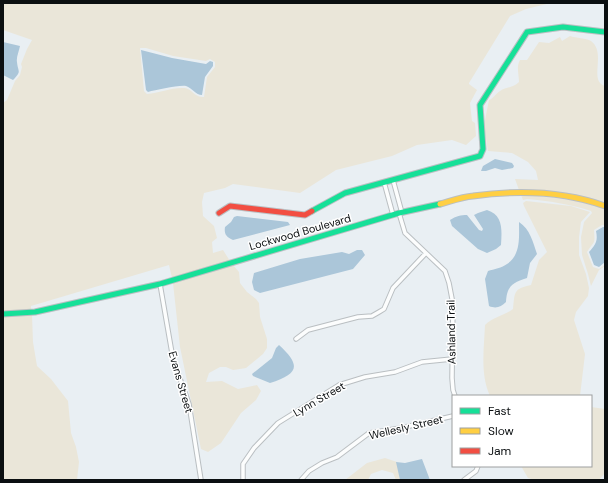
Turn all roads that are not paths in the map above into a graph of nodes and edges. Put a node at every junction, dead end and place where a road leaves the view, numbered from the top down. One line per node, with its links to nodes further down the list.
1 (605, 32): 2 (street)
2 (393, 180): 3 (street); 6 (street, Ashland Trail)
3 (384, 182): 5 (street); 7 (street)
4 (605, 206): 6 (street, Lockwood Boulevard)
5 (219, 213)
6 (401, 213): 7 (street, Lockwood Boulevard); 8 (street, Ashland Trail)
7 (393, 215): 9 (street, Lockwood Boulevard)
8 (426, 254): 11 (street); 12 (street, Ashland Trail)
9 (160, 284): 10 (street, Lockwood Boulevard); 16 (street, Evans Street)
10 (3, 314)
11 (296, 339)
12 (452, 359): 13 (street, Ashland Trail); 17 (street, Lynn Street)
13 (455, 395)
14 (452, 416): 18 (street, Wellesly Street)
15 (478, 467): 19 (street)
16 (201, 480)
17 (243, 480)
18 (301, 480)
19 (464, 480)

